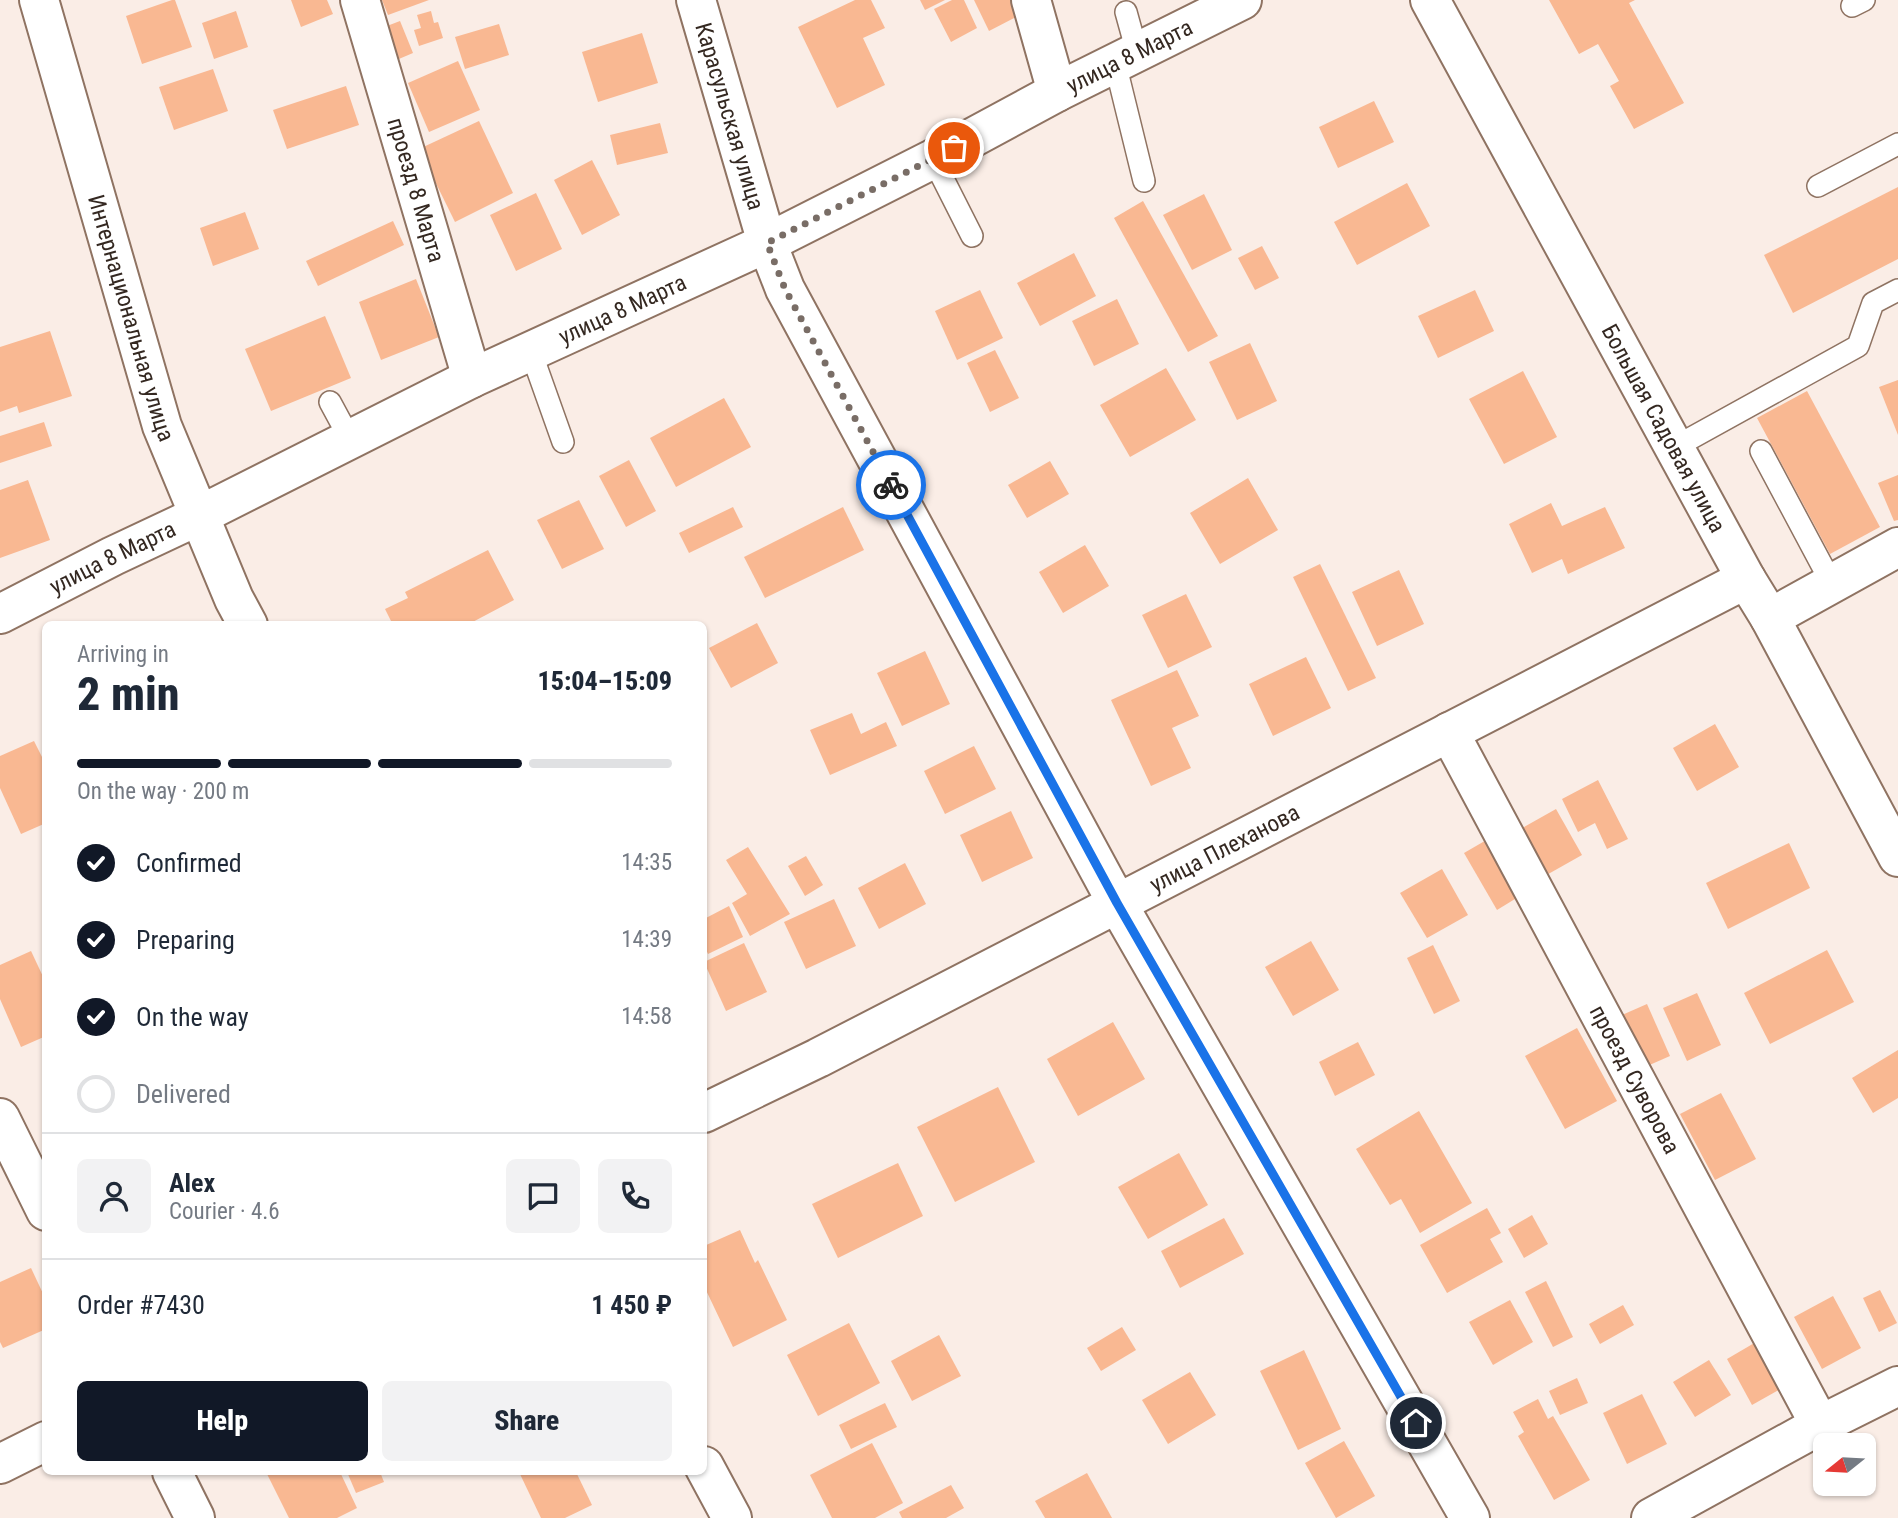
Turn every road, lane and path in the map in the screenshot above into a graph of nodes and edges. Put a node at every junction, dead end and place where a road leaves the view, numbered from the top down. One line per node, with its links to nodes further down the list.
1 (39, 0): 24 (street, Интернациональная улица)
2 (360, 0): 18 (street, проезд 8 Марта)
3 (696, 0): 15 (street, Карасульская улица)
4 (1031, 0): 9 (street)
5 (1242, 0): 8 (street, улица 8 Марта)
6 (1430, 0): 22 (street, Большая Садовая улица)
7 (1125, 12): 8 (lane)
8 (1126, 57): 9 (street, улица 8 Марта); 12 (lane)
9 (1057, 92): 11 (street, улица 8 Марта)
10 (1898, 144): 13 (lane)
11 (933, 159): 14 (lane); 15 (street, улица 8 Марта)
12 (1144, 181)
13 (1818, 186)
14 (972, 236)
15 (767, 243): 17 (street, улица 8 Марта); 33 (street, Карасульская улица)
16 (1898, 290): 22 (lane)
17 (531, 352): 18 (street, улица 8 Марта); 21 (lane)
18 (472, 378): 20 (street, улица 8 Марта)
19 (331, 402): 20 (lane)
20 (350, 439): 24 (street, улица 8 Марта)
21 (563, 442)
22 (1675, 447): 26 (street, Большая Садовая улица)
23 (1761, 451): 27 (lane)
24 (198, 516): 28 (street, улица 8 Марта); 30 (street, Интернациональная улица)
25 (1898, 547): 27 (street)
26 (1746, 579): 29 (street, Большая Садовая улица); 31 (street, улица Плеханова)
27 (1832, 583): 29 (street)
28 (0, 614)
29 (1770, 618): 32 (street, Большая Садовая улица)
30 (246, 621)
31 (1449, 732): 33 (street, улица Плеханова); 38 (street, проезд Суворова)
32 (1898, 857)
33 (1117, 903): 34 (street, улица Плеханова); 45 (street, Карасульская улица)
34 (707, 1112)
35 (0, 1118): 36 (street)
36 (42, 1203)
37 (1898, 1386): 38 (street)
38 (1820, 1425): 46 (street)
39 (42, 1443): 40 (street)
40 (0, 1464)
41 (707, 1472): 44 (street)
42 (174, 1475): 43 (street)
43 (195, 1518)
44 (732, 1518)
45 (1471, 1518)
46 (1651, 1518)

